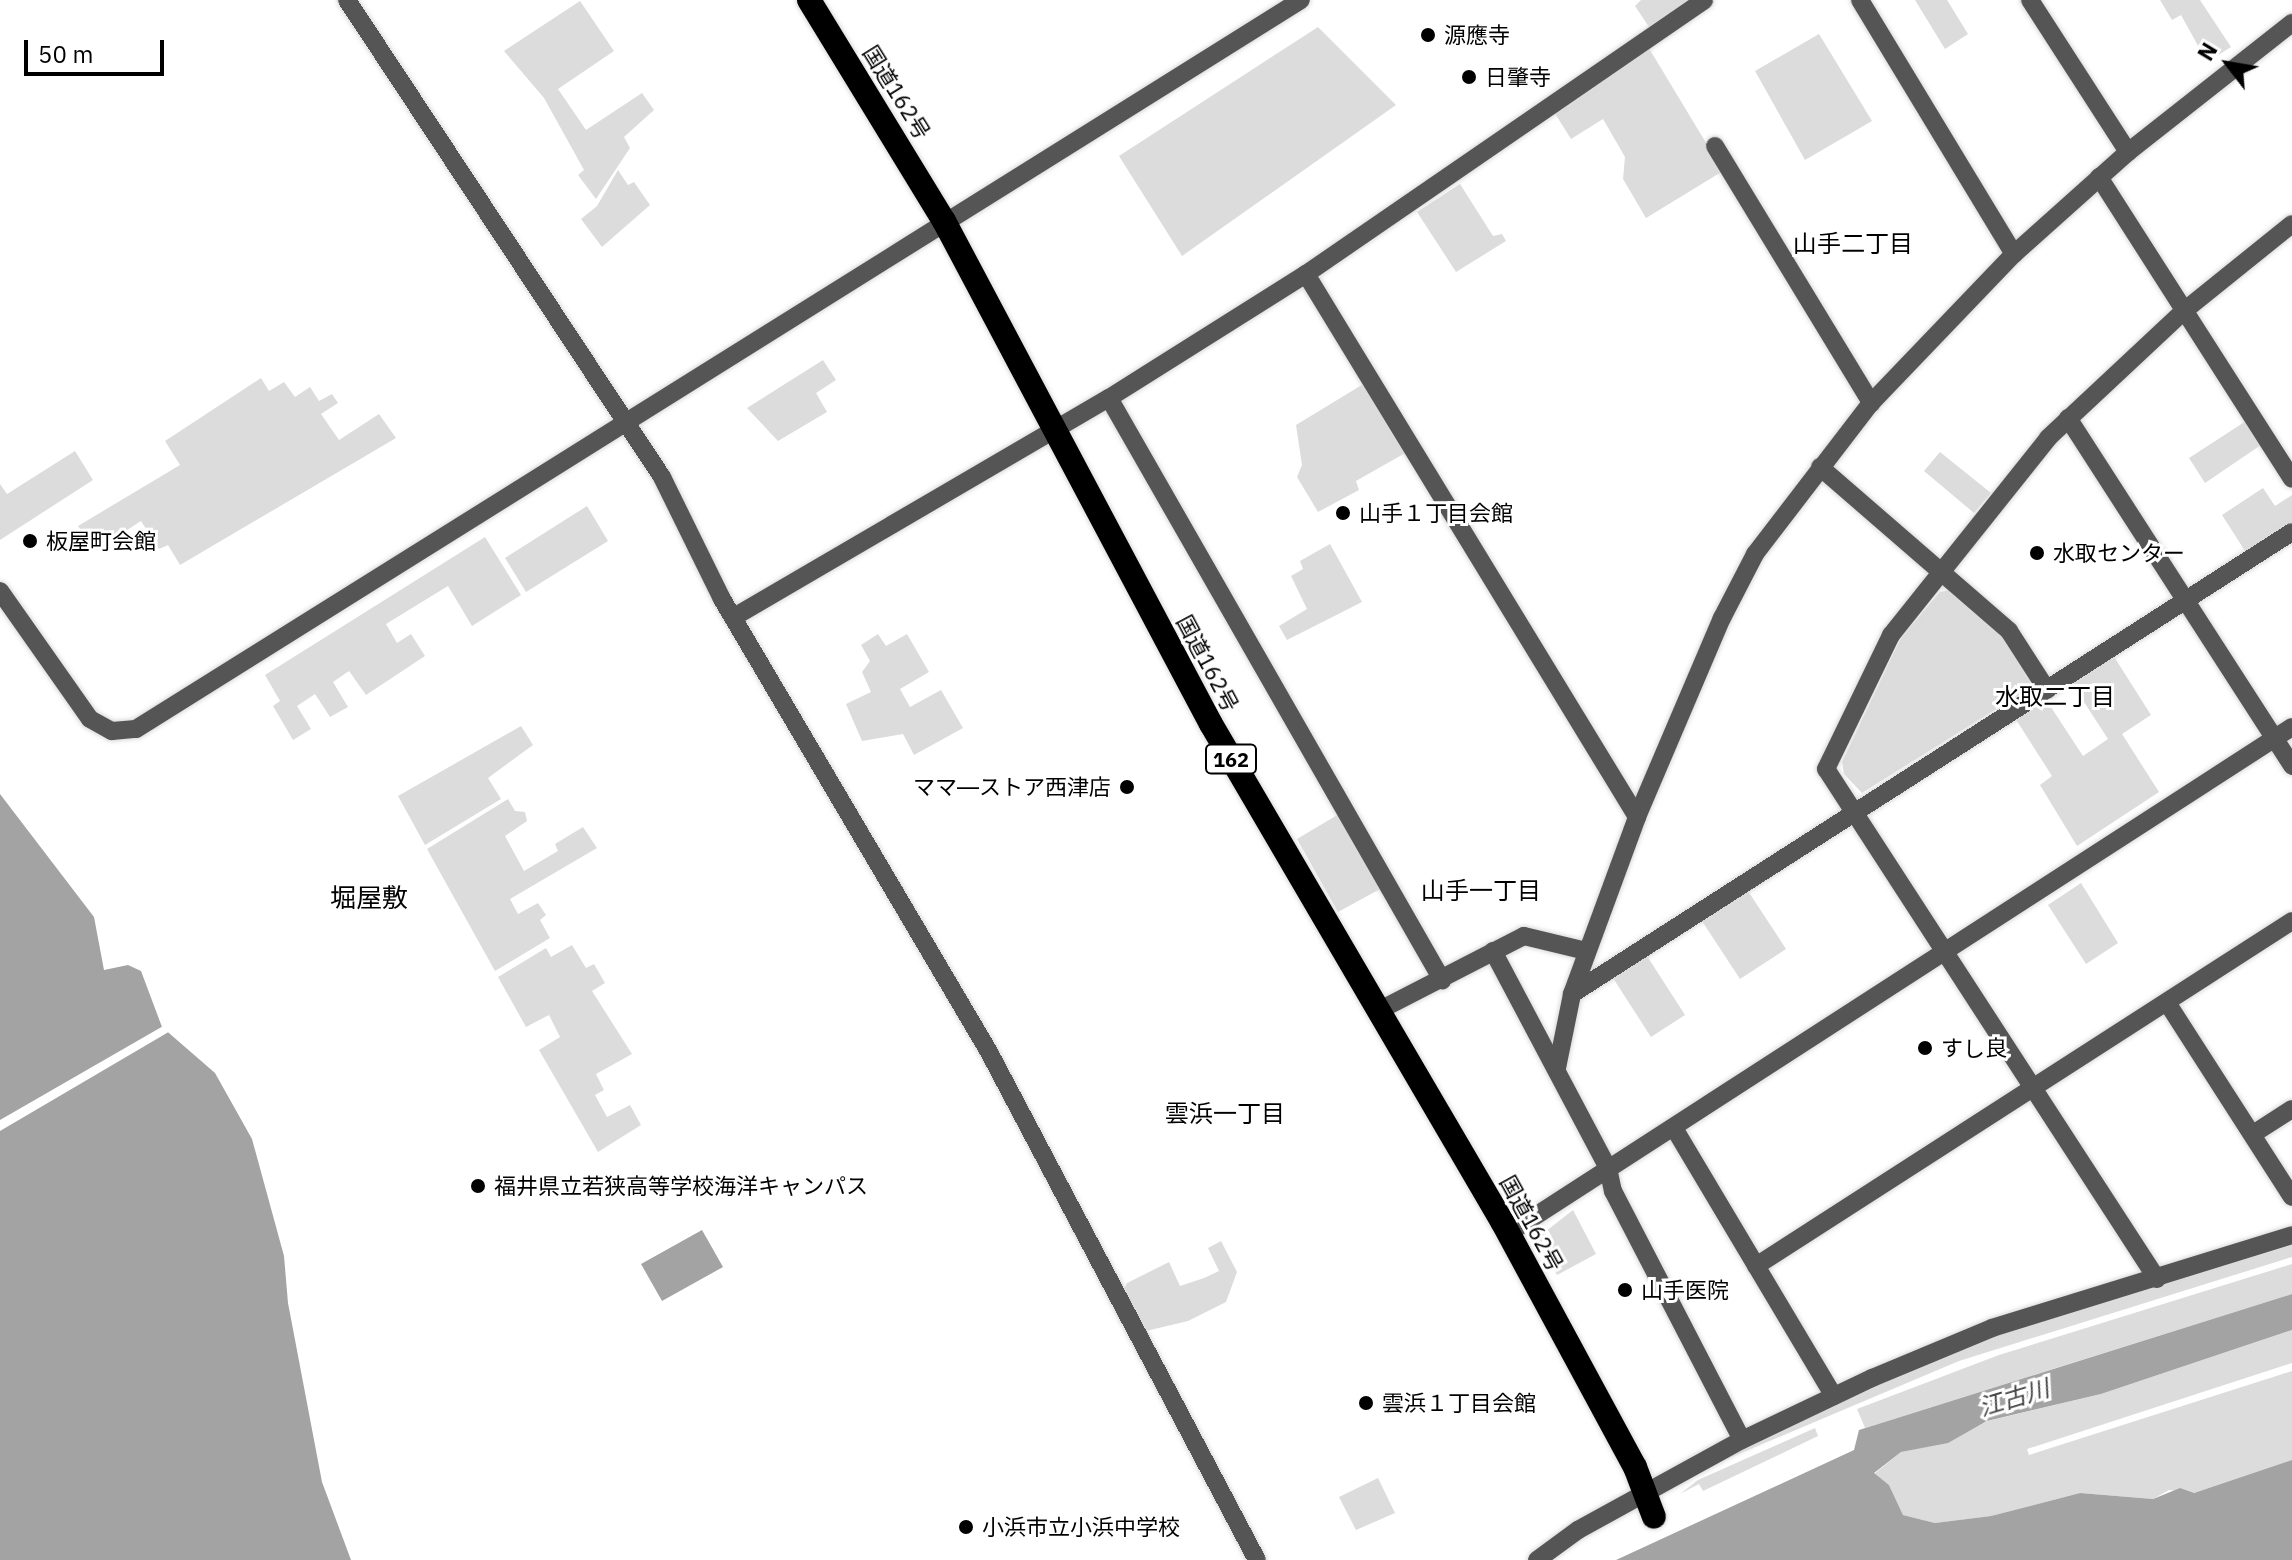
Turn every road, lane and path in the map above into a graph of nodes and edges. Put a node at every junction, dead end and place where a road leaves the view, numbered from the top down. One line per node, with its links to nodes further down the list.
1 (347, 0): 19 (street)
2 (809, 0): 11 (highway, 国道162号 / 162)
3 (1301, 0): 11 (street)
4 (1704, 0): 14 (street)
5 (1860, 0): 13 (street)
6 (2030, 0): 9 (street)
7 (2292, 23): 9 (street)
8 (1715, 146): 17 (street)
9 (2128, 152): 10 (street)
10 (2099, 177): 13 (street); 15 (street)
11 (944, 221): 19 (street); 20 (highway, 国道162号 / 162)
12 (2292, 224): 15 (street)
13 (2014, 254): 17 (street)
14 (1306, 274): 16 (street); 33 (street)
15 (2185, 310): 18 (street); 22 (street)
16 (1109, 398): 20 (street); 38 (street)
17 (1871, 403): 21 (street)
18 (2068, 418): 24 (street); 26 (street)
19 (627, 420): 25 (street); 27 (street)
20 (1056, 429): 27 (street); 41 (highway, 国道162号 / 162)
21 (1820, 467): 24 (street); 33 (street)
22 (2292, 479)
23 (2292, 532): 26 (street)
24 (1942, 572): 28 (street); 32 (street)
25 (0, 591)
26 (2187, 601): 28 (street); 30 (street)
27 (734, 617): 56 (street)
28 (2047, 690): 32 (street)
29 (2292, 727): 30 (street)
30 (2275, 739): 31 (street); 37 (street)
31 (2292, 766)
32 (1855, 813): 37 (street); 39 (street)
33 (1637, 817): 36 (street)
34 (2292, 921): 40 (street)
35 (1493, 951): 36 (street); 38 (street); 42 (street)
36 (1586, 951): 39 (street)
37 (1945, 951): 43 (street); 45 (street)
38 (1442, 980): 41 (street)
39 (1572, 994): 42 (street)
40 (2168, 1004): 43 (street); 46 (street)
41 (1378, 1011): 49 (highway, 国道162号 / 162)
42 (1557, 1068): 47 (street)
43 (2035, 1090): 51 (street); 52 (street)
44 (2292, 1109): 46 (street)
45 (1674, 1128): 47 (street); 51 (street)
46 (2253, 1134): 48 (street)
47 (1608, 1168): 49 (street); 54 (street)
48 (2292, 1197)
49 (1509, 1233): 55 (highway, 国道162号 / 162)
50 (2292, 1235): 52 (street)
51 (1756, 1266): 53 (street)
52 (2157, 1279): 53 (street)
53 (1834, 1396): 54 (street)
54 (1742, 1440): 55 (street)
55 (1649, 1506): 57 (street)
56 (1257, 1560)
57 (1537, 1560)

